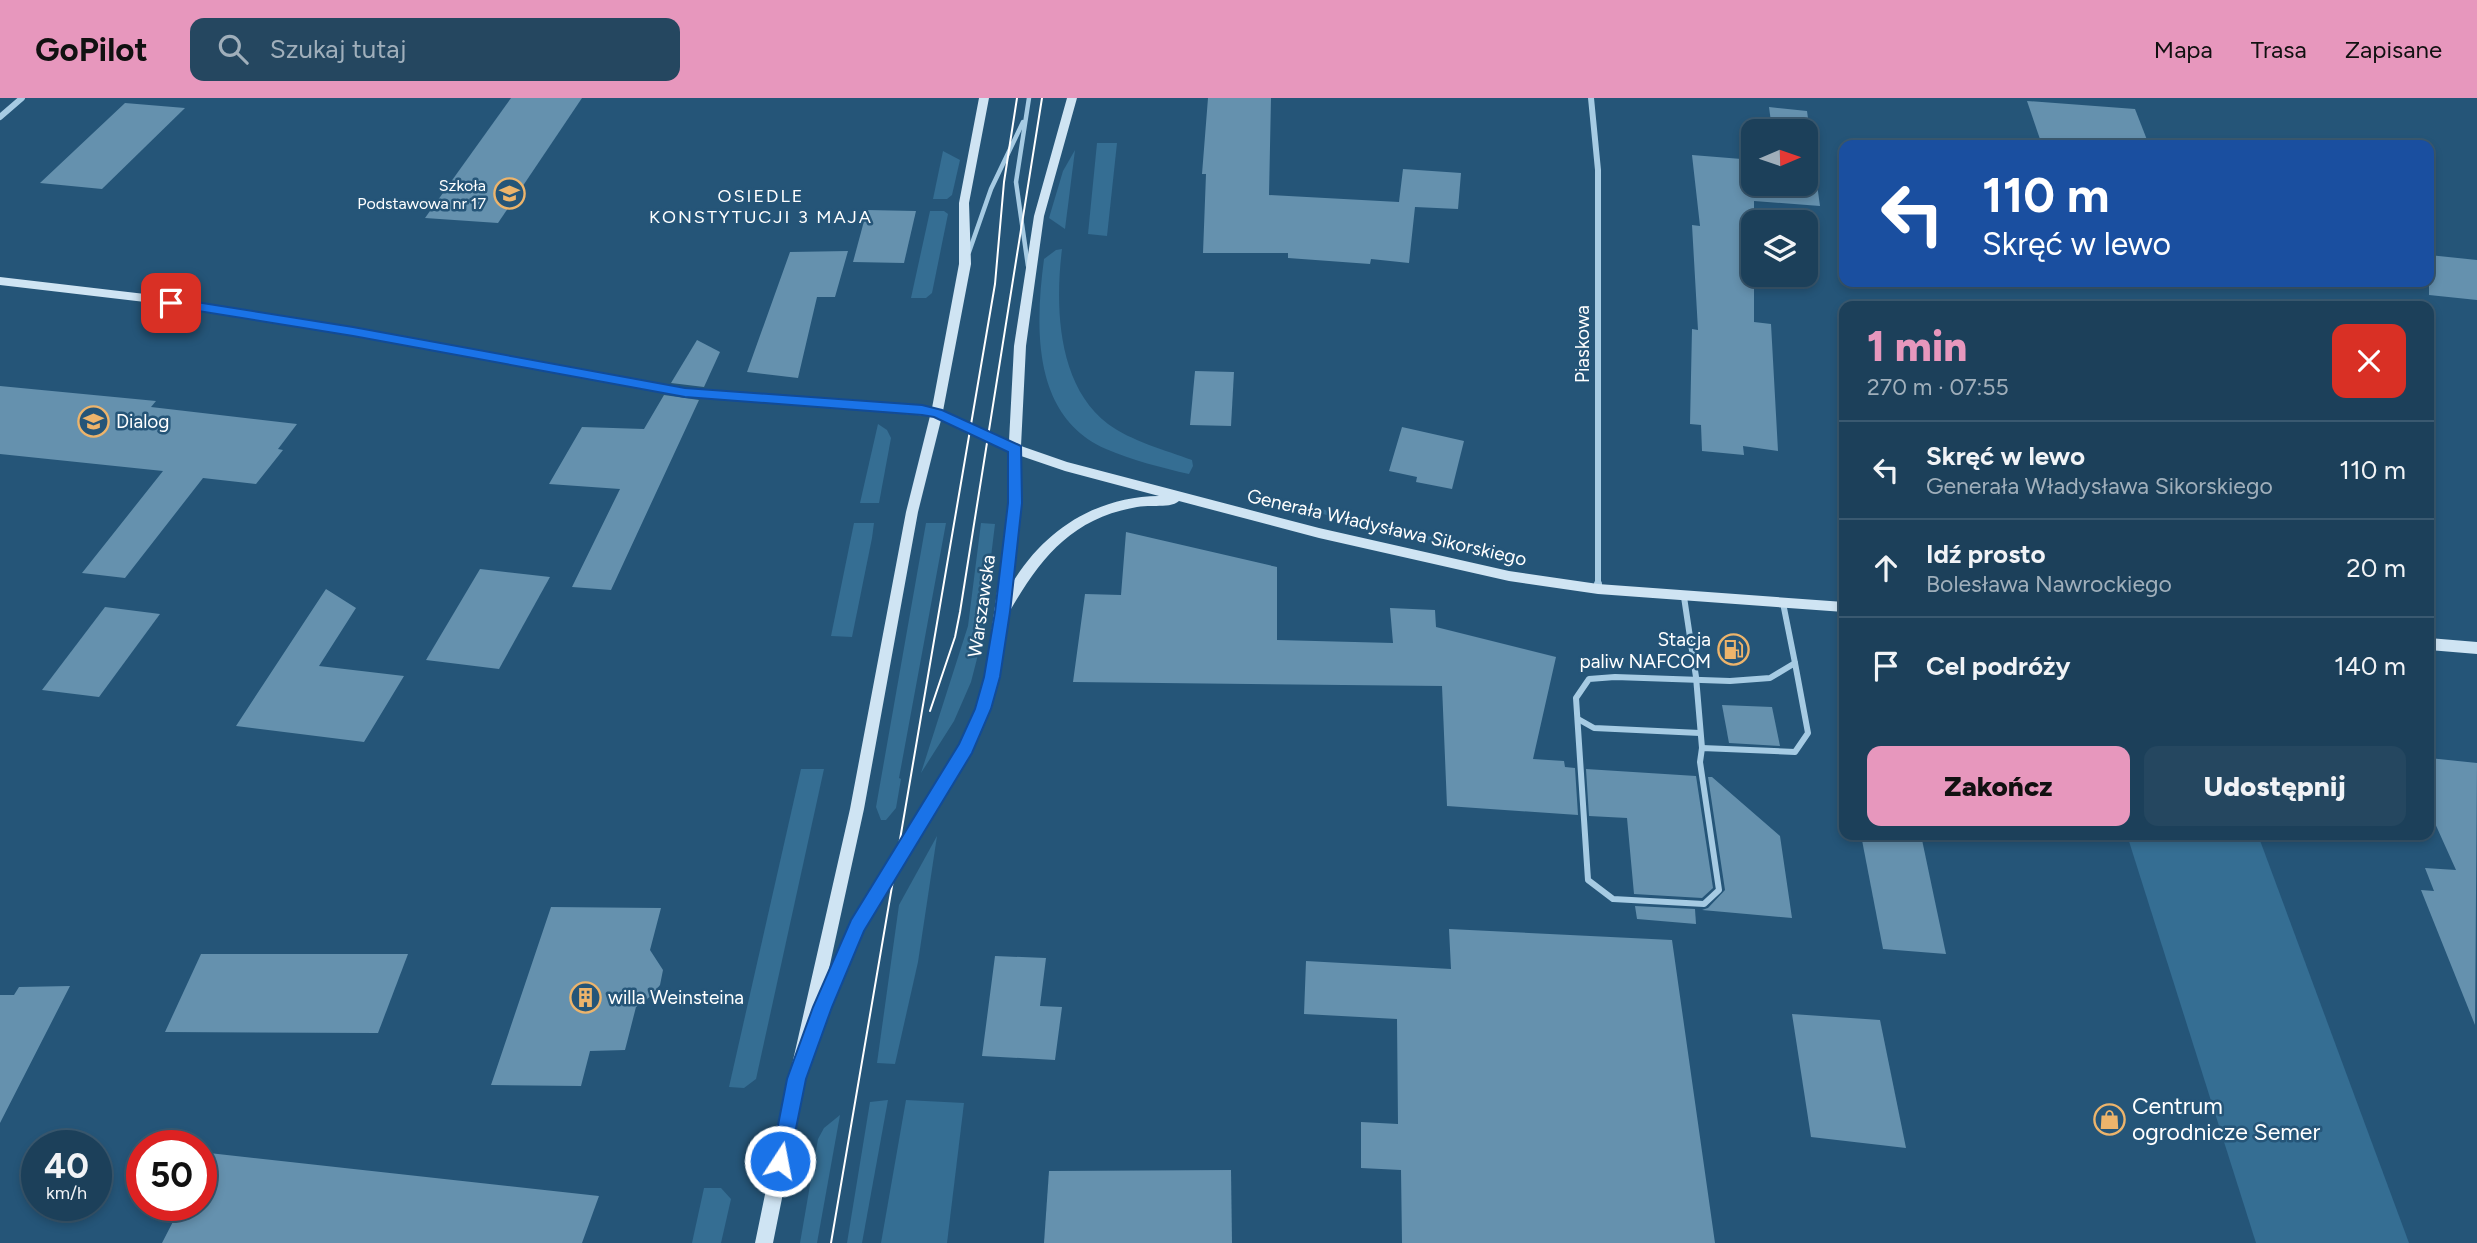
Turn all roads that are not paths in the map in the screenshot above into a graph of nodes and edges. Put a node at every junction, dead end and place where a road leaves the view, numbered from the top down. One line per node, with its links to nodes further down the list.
1 (22, 98): 6 (street)
2 (985, 98): 7 (main road, Warszawska)
3 (1072, 98): 9 (main road, Warszawska)
4 (1591, 98): 13 (street, Piaskowa)
5 (1029, 100): 7 (lane); 9 (lane)
6 (0, 117)
7 (965, 264): 10 (main road, Warszawska)
8 (0, 281): 10 (main road, Generała Władysława Sikorskiego)
9 (1030, 283): 11 (main road, Warszawska)
10 (937, 413): 11 (main road, Generała Władysława Sikorskiego); 25 (main road, Warszawska)
11 (1016, 449): 12 (main road, Generała Władysława Sikorskiego); 17 (main road, Warszawska)
12 (1195, 500): 13 (main road, Generała Władysława Sikorskiego); 17 (main road)
13 (1598, 589): 14 (main road, Generała Władysława Sikorskiego)
14 (1684, 597): 15 (main road, Generała Władysława Sikorskiego); 21 (lane)
15 (1783, 603): 16 (main road, Generała Władysława Sikorskiego); 20 (lane)
16 (1839, 607)
17 (1002, 612): 25 (main road, Warszawska)
18 (2434, 644): 19 (main road)
19 (2477, 648)
20 (1795, 663): 21 (lane); 24 (lane)
21 (1696, 677): 22 (lane); 23 (lane)
22 (1578, 719): 23 (lane); 24 (lane)
23 (1700, 733): 24 (lane)
24 (1702, 748)
25 (797, 1079): 26 (main road, Warszawska)
26 (764, 1243)

